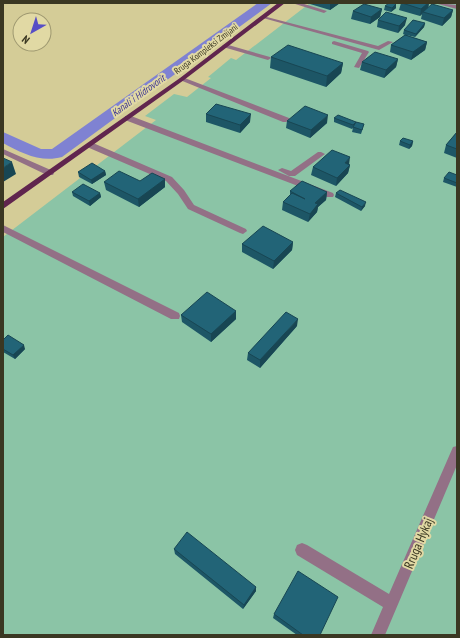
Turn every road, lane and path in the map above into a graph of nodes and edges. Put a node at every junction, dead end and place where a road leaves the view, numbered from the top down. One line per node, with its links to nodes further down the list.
1 (282, 3): 6 (main road, Rruga Kompleksi Zmijani)
2 (296, 3): 5 (street)
3 (440, 3): 4 (street)
4 (457, 7)
5 (324, 11)
6 (262, 19): 7 (street); 8 (main road, Rruga Kompleksi Zmijani); 10 (street)
7 (390, 42)
8 (226, 46): 9 (street); 11 (main road, Rruga Kompleksi Zmijani)
9 (268, 58)
10 (357, 66)
11 (182, 79): 12 (main road, Rruga Kompleksi Zmijani); 13 (street)
12 (130, 116): 14 (main road, Rruga Kompleksi Zmijani); 16 (street); 18 (street)
13 (286, 120)
14 (90, 145): 17 (main road, Rruga Kompleksi Zmijani); 21 (street)
15 (3, 151): 17 (street)
16 (321, 154)
17 (50, 173): 19 (main road, Rruga Kompleksi Zmijani)
18 (330, 195)
19 (3, 206)
20 (3, 228): 22 (street)
21 (243, 231)
22 (175, 316)
23 (457, 451): 25 (street, Rruga Hykaj)
24 (302, 550): 25 (street)
25 (392, 604): 26 (street, Rruga Hykaj)
26 (378, 635)

